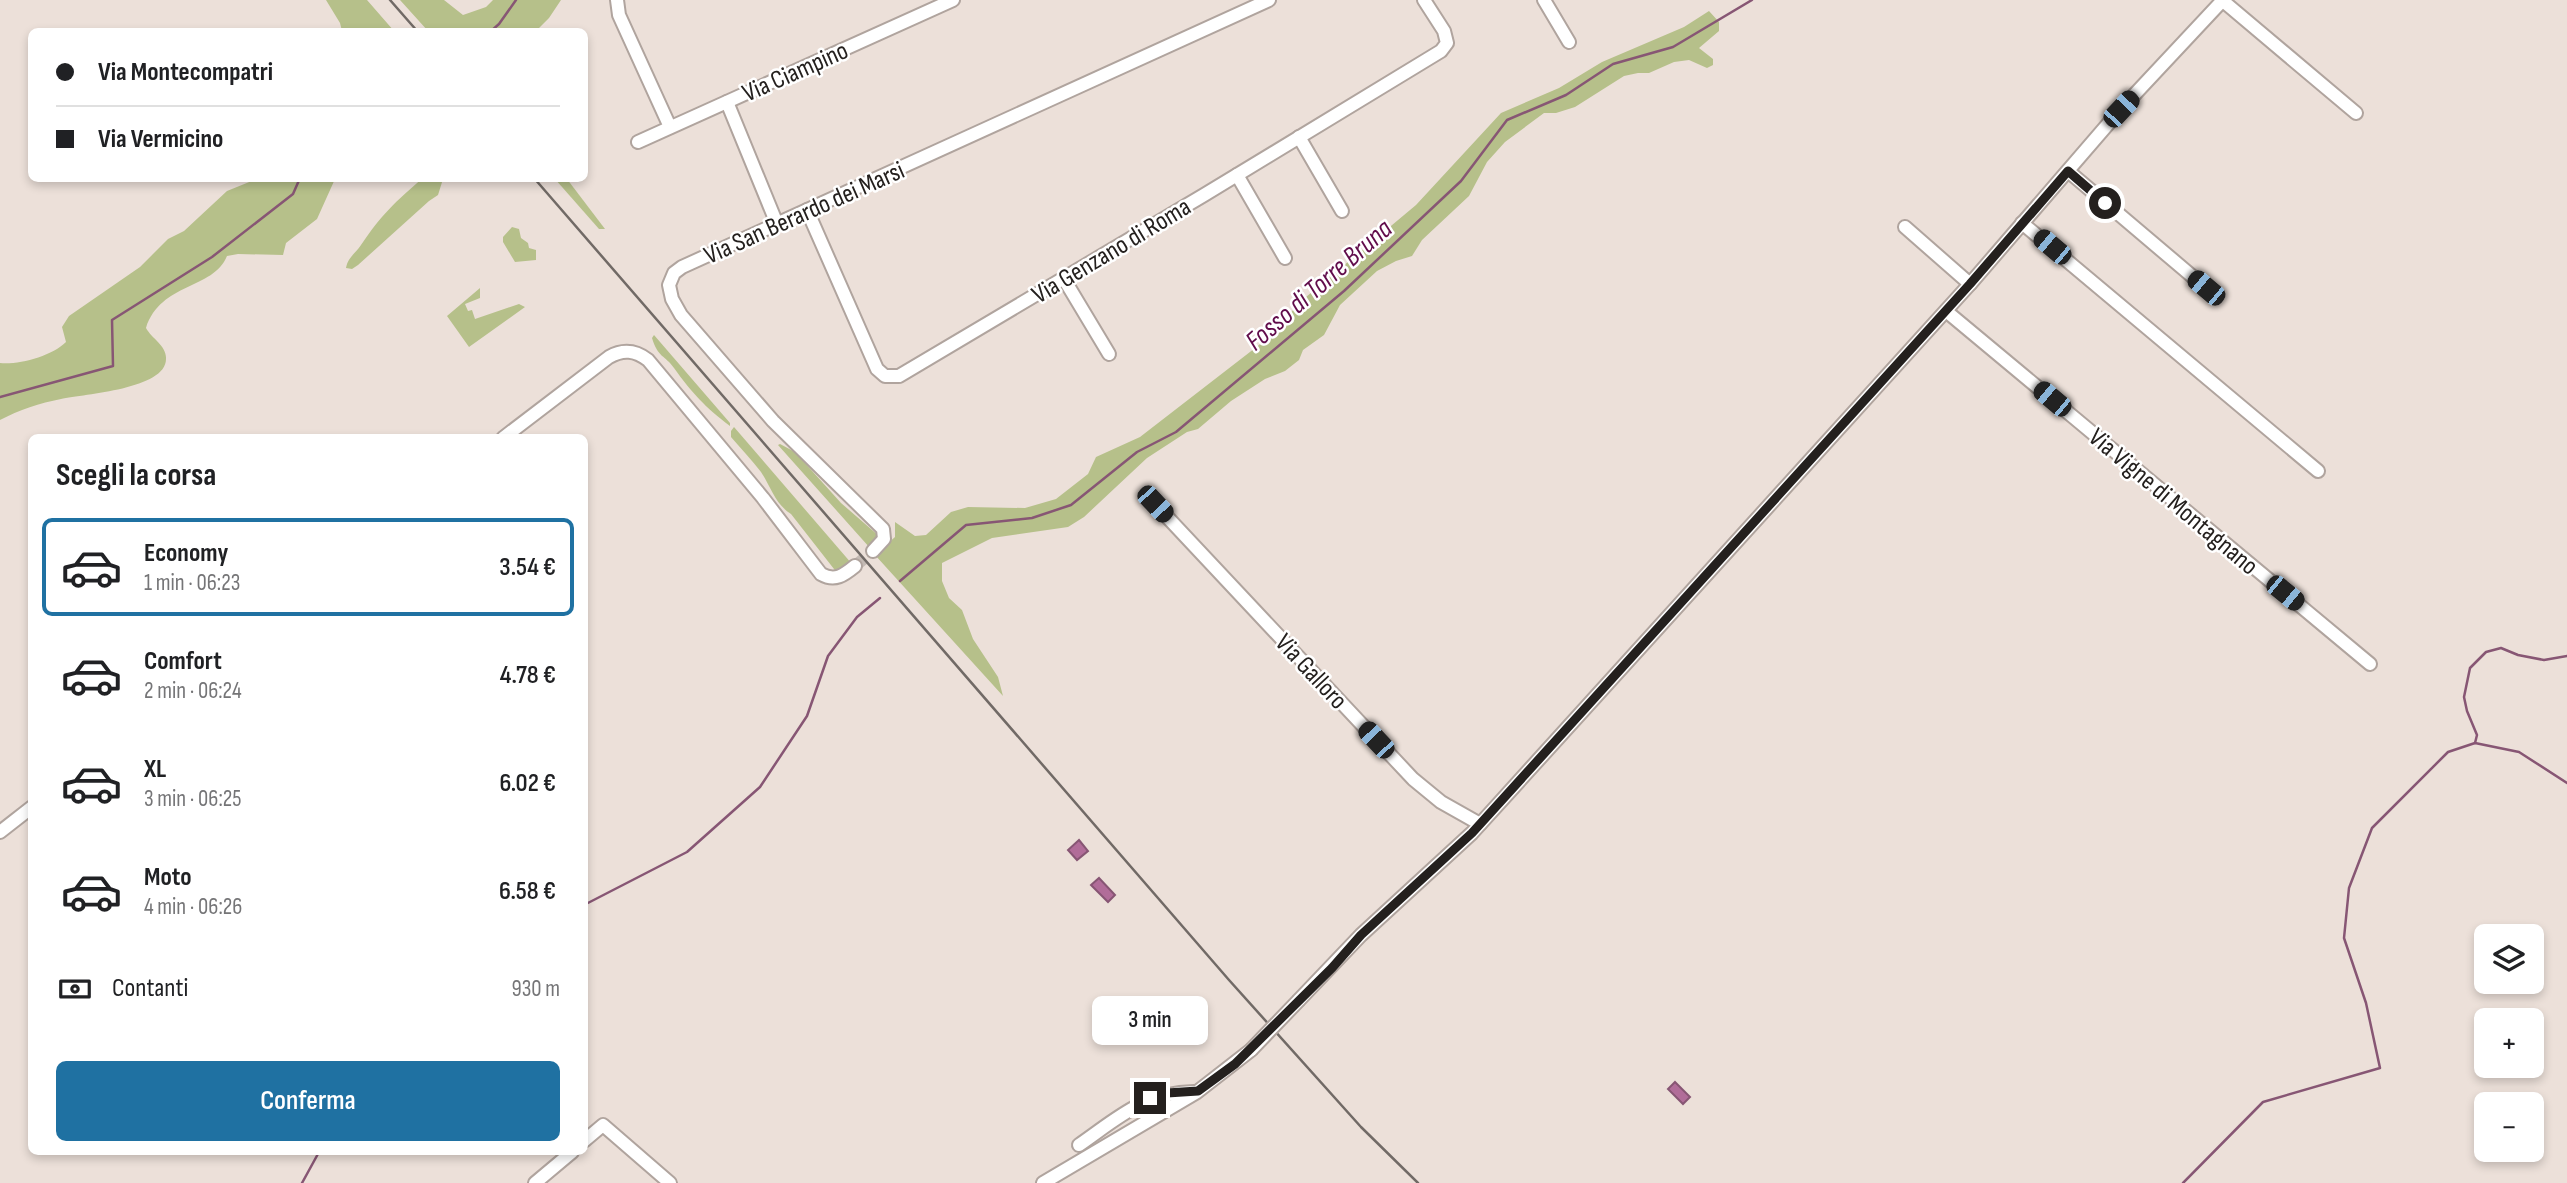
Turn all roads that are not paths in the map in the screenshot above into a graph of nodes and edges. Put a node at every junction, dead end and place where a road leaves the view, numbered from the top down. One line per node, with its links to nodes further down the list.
1 (617, 0): 10 (street)
2 (953, 0): 8 (street, Via Ciampino)
3 (1269, 0): 15 (street, Via San Berardo dei Marsi)
4 (1424, 0): 11 (street, Via Genzano di Roma)
5 (1544, 0): 7 (street)
6 (2223, 0): 9 (street); 13 (street)
7 (1569, 42)
8 (727, 102): 10 (street, Via Ciampino); 18 (street)
9 (2356, 113)
10 (670, 127): 12 (street, Via Ciampino)
11 (1299, 137): 14 (street, Via Genzano di Roma); 16 (street)
12 (638, 142)
13 (2068, 171): 17 (street); 23 (street)
14 (1237, 175): 20 (street); 21 (street, Via Genzano di Roma)
15 (807, 211): 18 (street, Via San Berardo dei Marsi); 21 (street, Via Genzano di Roma)
16 (1342, 211)
17 (2022, 223): 22 (street); 27 (street)
18 (777, 224): 29 (street, Via San Berardo dei Marsi)
19 (1905, 227): 22 (street)
20 (1285, 258)
21 (1064, 279): 25 (street)
22 (1970, 284): 24 (street)
23 (2206, 288)
24 (1946, 311): 31 (street, Via Vigne di Montagnano); 33 (street)
25 (1109, 354)
26 (508, 434): 30 (street)
27 (2318, 471)
28 (1155, 504): 33 (street, Via Galloro)
29 (873, 551)
30 (855, 566)
31 (2370, 664)
32 (28, 810): 34 (street)
33 (1480, 824): 35 (street, bridge)
34 (0, 832)
35 (1198, 1091): 37 (street); 41 (street)
36 (588, 1137): 40 (street)
37 (1079, 1145)
38 (568, 1155): 39 (street)
39 (535, 1183)
40 (670, 1183)
41 (1043, 1183)

